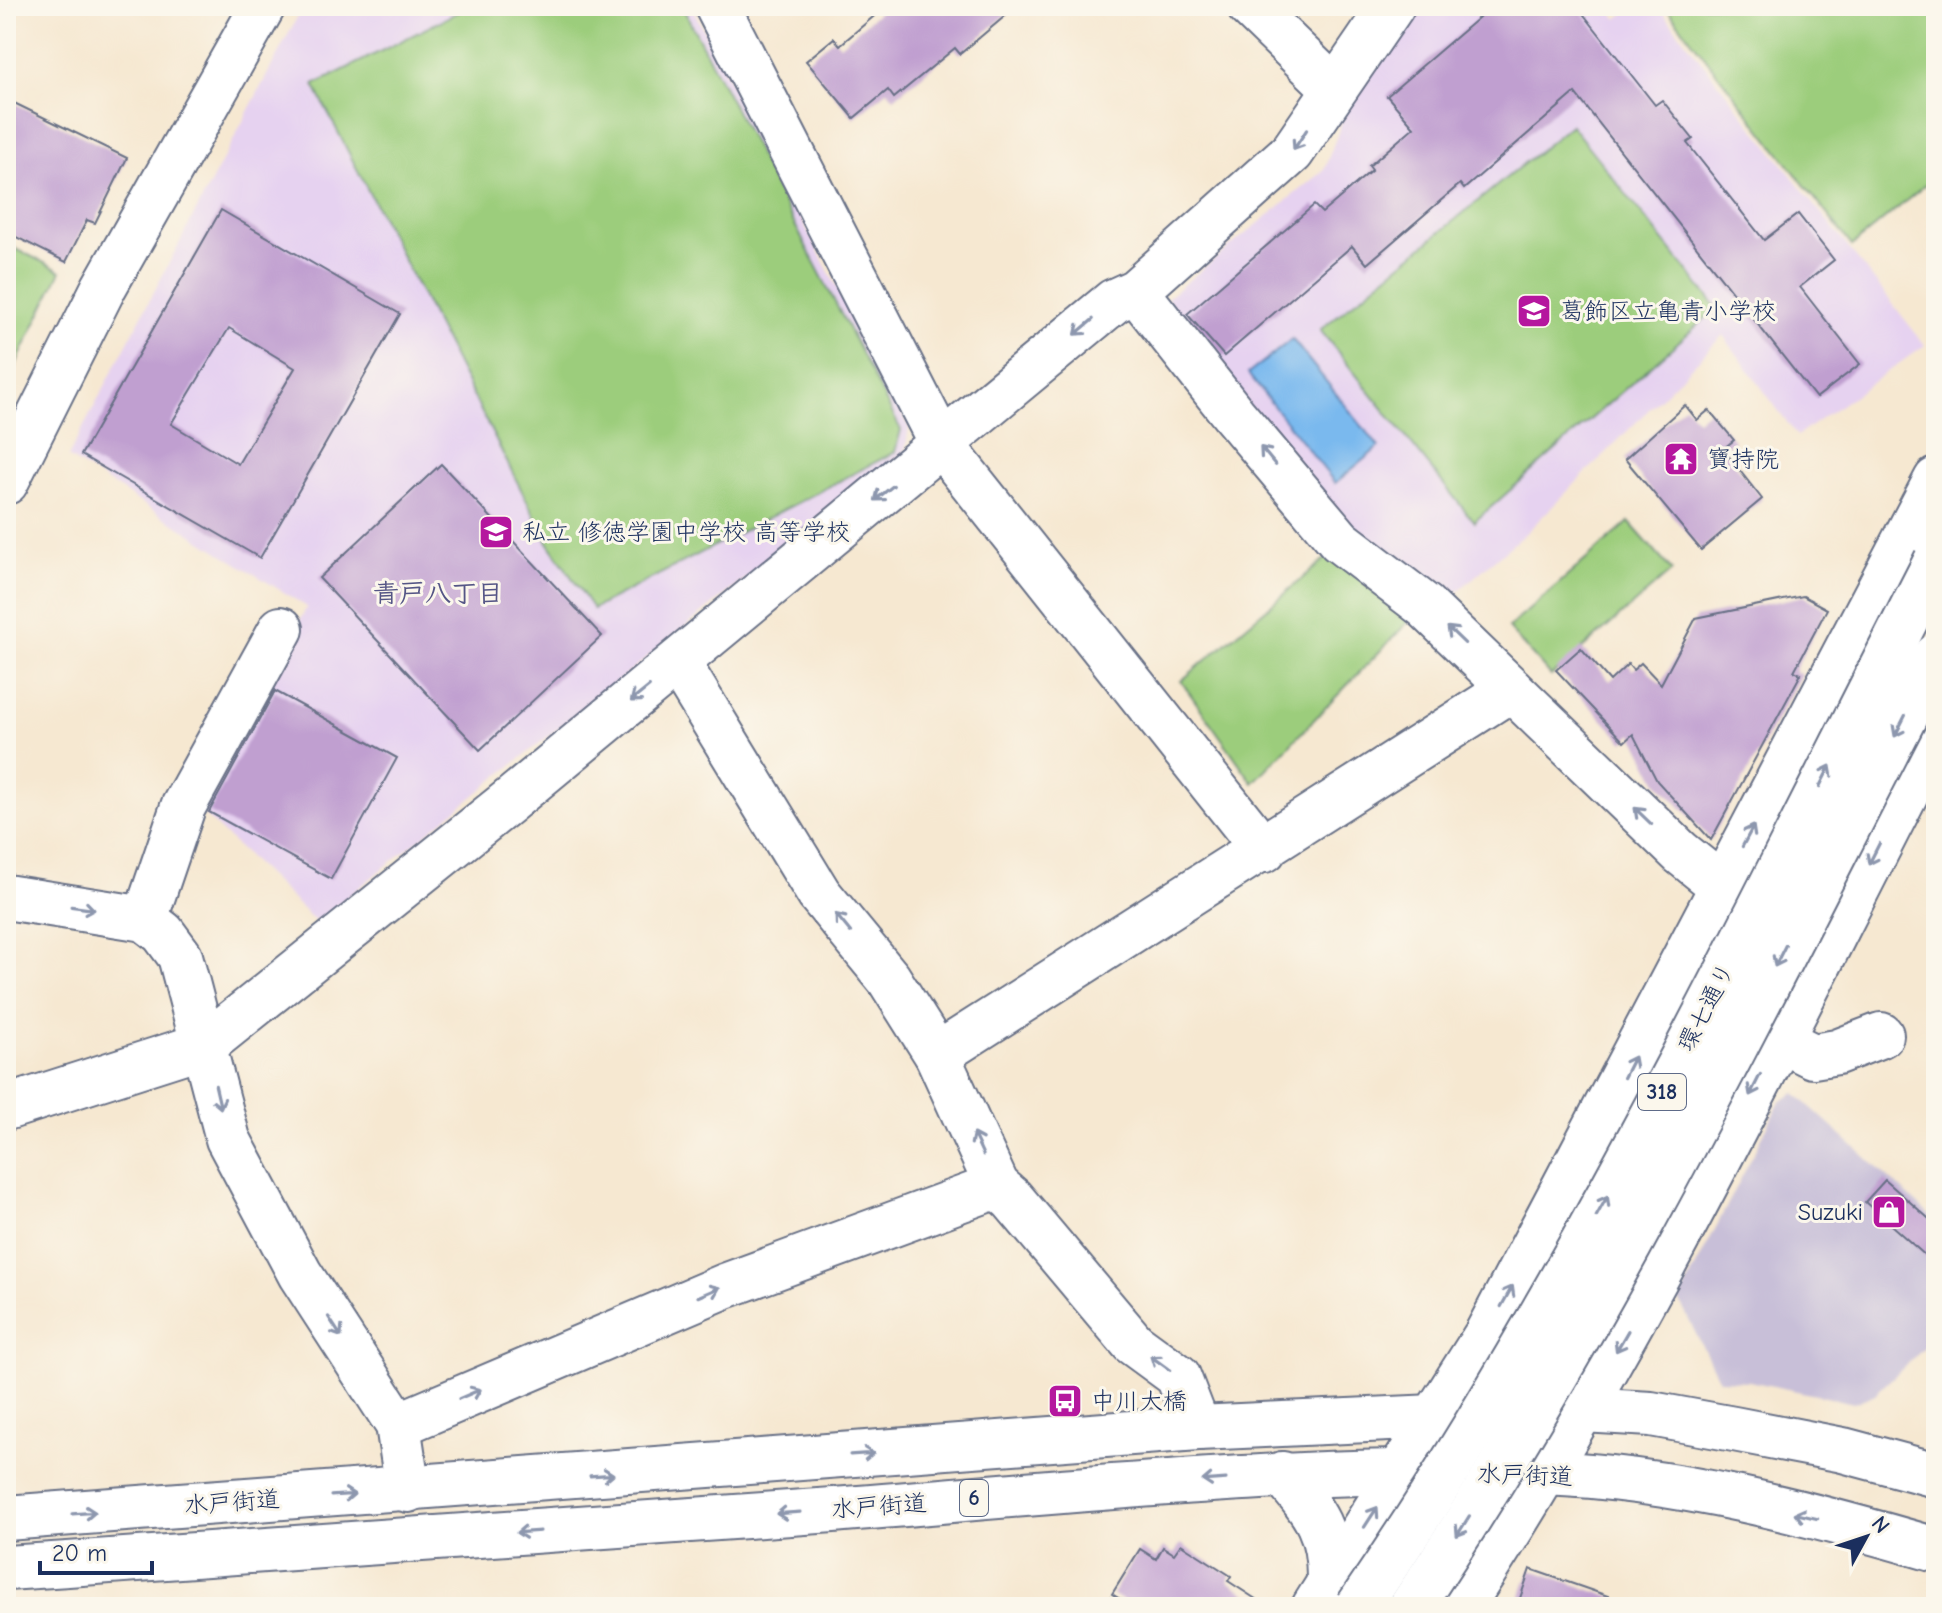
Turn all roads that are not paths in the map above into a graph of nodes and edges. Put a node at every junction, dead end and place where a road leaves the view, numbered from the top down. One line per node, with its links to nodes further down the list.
1 (263, 6): 9 (main road)
2 (717, 6): 7 (main road)
3 (1249, 6): 5 (main road)
4 (1392, 6): 5 (main road)
5 (1334, 88): 6 (main road, one-way to 6)
6 (1136, 291): 7 (main road, one-way to 7); 14 (main road, one-way to 6)
7 (942, 445): 13 (main road, one-way to 13); 16 (main road)
8 (1936, 480): 17 (main road, one-way to 8)
9 (6, 482)
10 (1936, 561): 40 (main road, 環七通り / 318, one-way to 10, bridge)
11 (281, 629): 19 (main road)
12 (1936, 656): 41 (main road, 環七通り / 318, one-way to 41, bridge)
13 (678, 663): 22 (main road, one-way to 22); 23 (main road, one-way to 13)
14 (1511, 689): 16 (main road); 17 (main road, one-way to 14)
15 (1936, 735): 21 (main road, one-way to 21)
16 (1264, 850): 23 (main road)
17 (1722, 886): 25 (main road, one-way to 17)
18 (6, 897): 19 (main road, one-way to 19)
19 (145, 919): 22 (main road)
20 (1881, 1035): 21 (main road)
21 (1779, 1039): 27 (main road, one-way to 27)
22 (206, 1044): 24 (main road); 30 (main road, one-way to 30)
23 (937, 1055): 26 (main road, one-way to 23)
24 (6, 1108)
25 (1569, 1184): 27 (main road); 29 (main road, one-way to 25)
26 (997, 1186): 30 (main road, one-way to 26); 31 (main road, one-way to 26)
27 (1669, 1254): 28 (main road, one-way to 28)
28 (1583, 1410): 29 (main road, 水戸街道 / 6); 33 (main road); 35 (main road, 水戸街道 / 6)
29 (1433, 1418): 31 (main road, 水戸街道 / 6); 32 (main road)
30 (398, 1425): 36 (main road)
31 (1198, 1428): 36 (main road, 水戸街道 / 6, one-way to 31)
32 (1400, 1473): 33 (main road, 水戸街道 / 6); 34 (main road, 水戸街道 / 6); 40 (main road, one-way to 32)
33 (1547, 1473): 38 (main road, 水戸街道 / 6, one-way to 33); 42 (main road)
34 (1282, 1474): 39 (main road, 水戸街道 / 6, one-way to 39); 40 (main road)
35 (1936, 1475)
36 (408, 1490): 37 (main road, 水戸街道 / 6, one-way to 36)
37 (6, 1518)
38 (1936, 1550)
39 (6, 1568)
40 (1334, 1599)
41 (1411, 1607)
42 (1461, 1607)

